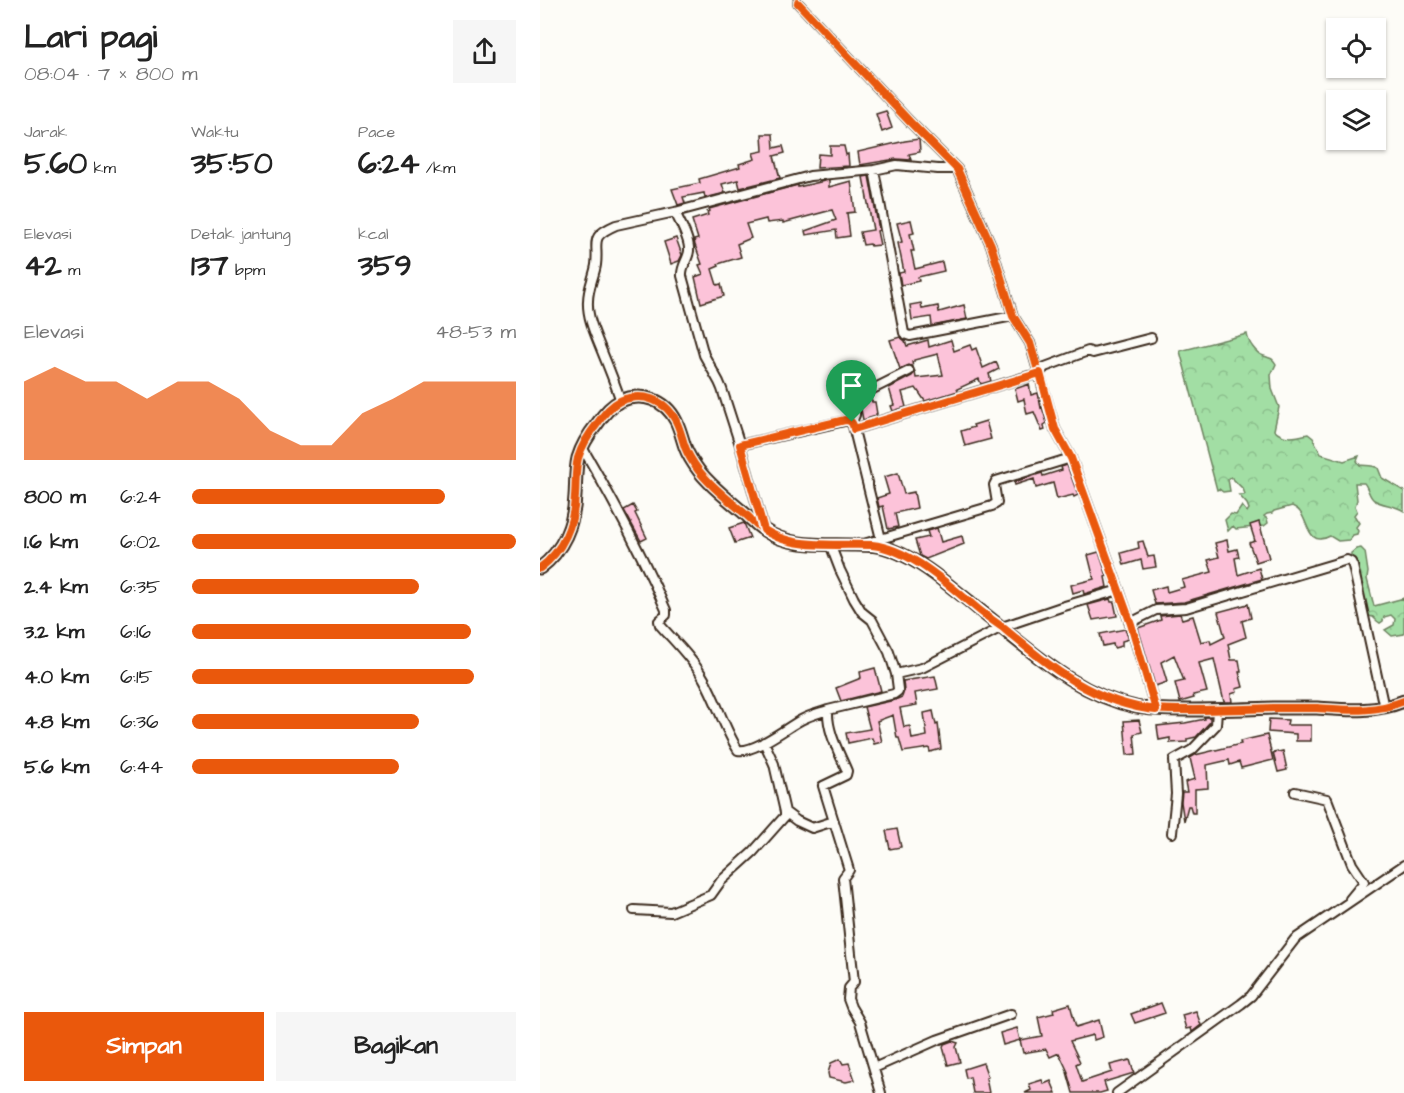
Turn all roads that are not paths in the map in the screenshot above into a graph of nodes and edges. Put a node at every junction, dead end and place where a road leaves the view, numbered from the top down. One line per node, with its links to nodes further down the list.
1 (798, 3): 2 (street)
2 (957, 169): 3 (street); 5 (street)
3 (874, 170): 4 (street); 5 (street)
4 (675, 212): 9 (street); 11 (street)
5 (1013, 316): 8 (street)
6 (1151, 339): 8 (street)
7 (909, 371): 10 (street)
8 (1040, 373): 10 (street); 13 (street)
9 (621, 401): 12 (street); 14 (street)
10 (853, 426): 11 (street); 15 (street)
11 (740, 445): 14 (street)
12 (582, 447): 18 (street); 28 (street)
13 (1071, 458): 15 (street); 19 (street)
14 (764, 530): 16 (street)
15 (881, 539): 17 (street)
16 (830, 544): 17 (street); 22 (street)
17 (861, 545): 21 (street)
18 (540, 568)
19 (1119, 590): 20 (street); 21 (street)
20 (1131, 624): 24 (street); 26 (street)
21 (1002, 627): 22 (street); 26 (street)
22 (896, 674): 25 (street)
23 (1404, 701): 24 (street)
24 (1384, 708): 27 (street)
25 (828, 710): 28 (street); 31 (street)
26 (1156, 710): 27 (street)
27 (1217, 710): 32 (street)
28 (764, 742): 30 (street)
29 (1295, 792): 34 (street)
30 (785, 812): 31 (street); 35 (street)
31 (834, 821): 37 (street)
32 (1172, 833)
33 (1404, 865): 34 (street)
34 (1345, 905): 39 (street)
35 (634, 910)
36 (1011, 1014): 37 (street)
37 (874, 1068): 38 (street)
38 (881, 1093)
39 (1117, 1093)

